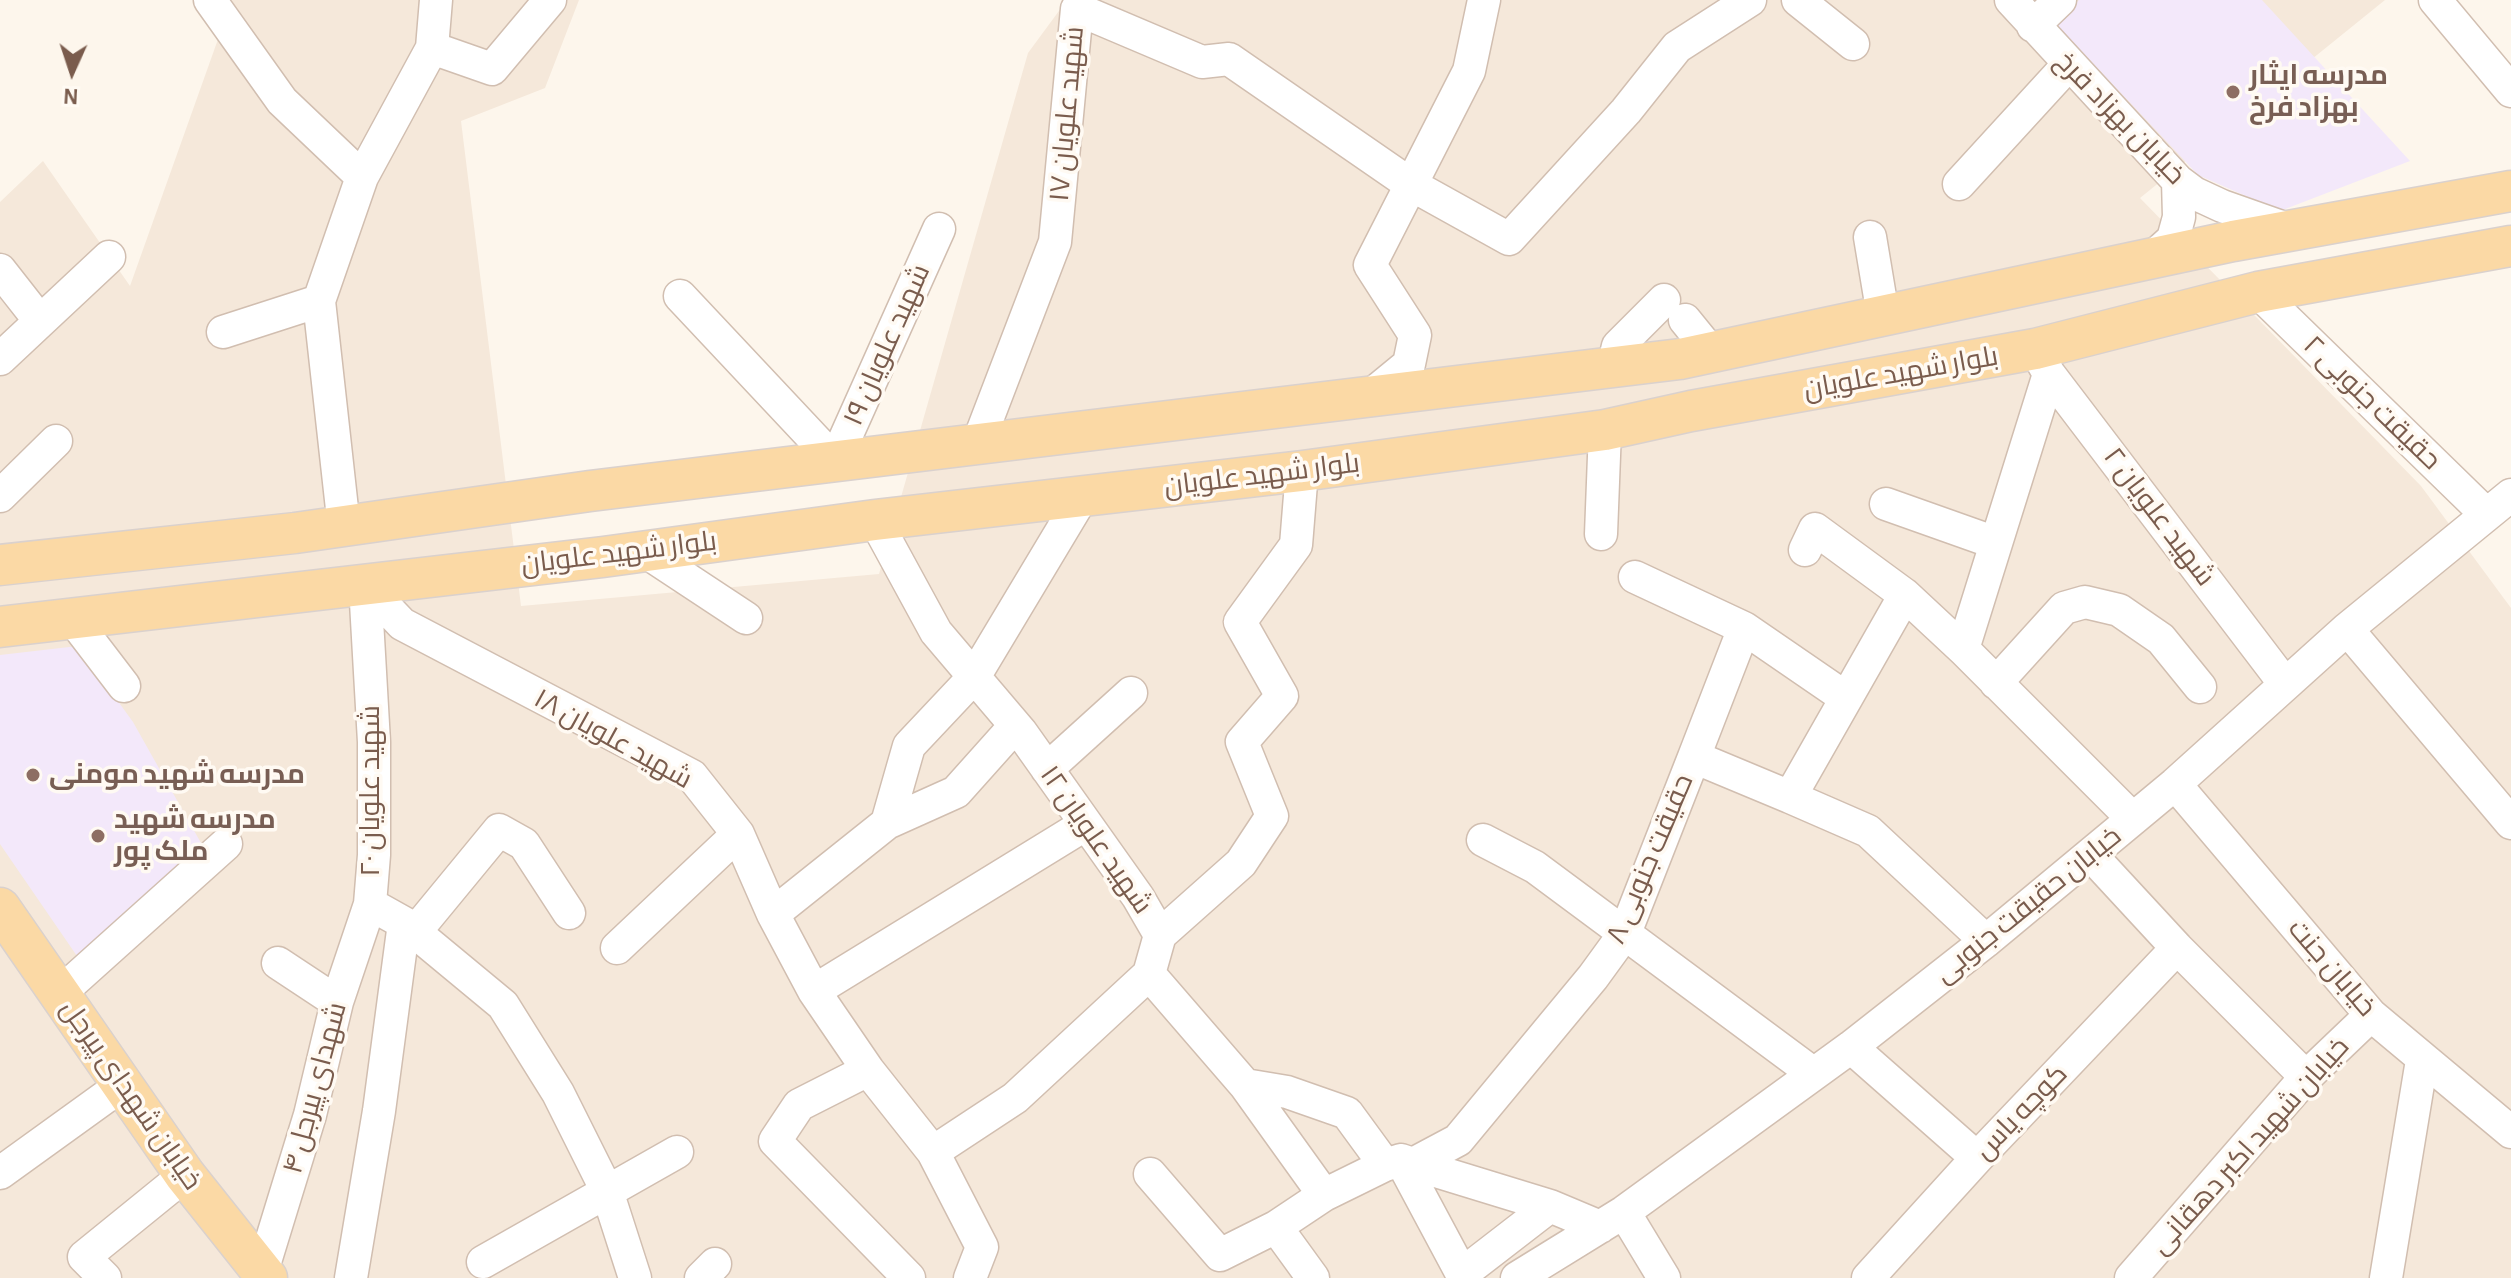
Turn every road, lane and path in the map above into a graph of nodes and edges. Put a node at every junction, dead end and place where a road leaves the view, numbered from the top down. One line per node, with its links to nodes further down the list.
1 (210, 0): 15 (street)
2 (436, 0): 12 (street)
3 (550, 0): 12 (street)
4 (1484, 0): 17 (street)
5 (1750, 0): 17 (street)
6 (2011, 0): 10 (street, خیابان بهزاد فرخ)
7 (2060, 0): 10 (street)
8 (2435, 0): 14 (street)
9 (1810, 3): 11 (street)
10 (2033, 26): 13 (street, خیابان بهزاد فرخ)
11 (1853, 44)
12 (432, 48): 15 (street)
13 (2068, 65): 16 (street, خیابان بهزاد فرخ); 18 (street)
14 (2511, 91)
15 (362, 177): 29 (street)
16 (2178, 181): 21 (street, خیابان بهزاد فرخ); 25 (street)
17 (1410, 184): 37 (street); 41 (street, شهید علویان ۱۷)
18 (1959, 184)
19 (2511, 191): 21 (main road, بلوار شهید علویان)
20 (939, 229): 42 (street, شهید علویان ۱۹)
21 (2290, 230): 25 (main road, بلوار شهید علویان)
22 (1870, 237): 30 (street)
23 (2511, 246): 27 (main road, بلوار شهید علویان)
24 (109, 257): 31 (street)
25 (2151, 259): 30 (main road, بلوار شهید علویان)
26 (0, 270): 31 (street)
27 (2258, 292): 35 (main road, بلوار شهید علویان); 48 (street, حقیقت جنوبی ۲)
28 (680, 296): 42 (street)
29 (319, 301): 32 (street); 51 (street)
30 (1883, 315): 33 (main road, بلوار شهید علویان)
31 (40, 321): 34 (street)
32 (223, 332)
33 (1711, 352): 36 (main road, بلوار شهید علویان); 36 (street)
34 (0, 359)
35 (2042, 362): 39 (main road, بلوار شهید علویان); 53 (street); 69 (street, شهید علویان ۲)
36 (1613, 367): 37 (main road, بلوار شهید علویان)
37 (1370, 396): 38 (main road, بلوار شهید علویان)
38 (1113, 426): 41 (main road, بلوار شهید علویان); 45 (main road)
39 (1605, 430): 43 (main road, بلوار شهید علویان); 52 (street)
40 (56, 441): 46 (street)
41 (978, 443): 42 (main road, بلوار شهید علویان)
42 (835, 461): 44 (main road, بلوار شهید علویان)
43 (1302, 471): 45 (main road, بلوار شهید علویان); 93 (street)
44 (590, 491): 51 (main road, بلوار شهید علویان); 56 (main road)
45 (1125, 491): 47 (main road, بلوار شهید علویان)
46 (0, 496)
47 (1082, 497): 50 (main road, بلوار شهید علویان); 67 (street)
48 (2504, 503): 65 (street, خیابان حقیقت جنوبی)
49 (1886, 504): 53 (street)
50 (875, 520): 54 (main road, بلوار شهید علویان); 67 (street, شهید علویان ۱۲)
51 (344, 527): 57 (main road, بلوار شهید علویان)
52 (1601, 534)
53 (1996, 543): 66 (street)
54 (643, 550): 56 (main road, بلوار شهید علویان); 62 (street)
55 (1805, 550): 60 (street)
56 (603, 557): 59 (main road, بلوار شهید علویان)
57 (0, 565)
58 (1635, 577): 64 (street)
59 (365, 585): 61 (main road, بلوار شهید علویان); 83 (street, شهید علویان ۱۸); 87 (street, شهید علویان ۲۰)
60 (1905, 595): 66 (street); 73 (street)
61 (72, 618): 63 (main road, بلوار شهید علویان); 70 (street)
62 (746, 618)
63 (0, 627)
64 (1744, 628): 73 (street); 75 (street)
65 (2347, 629): 69 (street, خیابان حقیقت جنوبی); 81 (street)
66 (1963, 649): 68 (street)
67 (974, 677): 74 (street, شهید علویان ۱۲); 80 (street)
68 (1996, 683): 71 (street); 79 (street)
69 (2285, 684): 77 (street, خیابان حقیقت جنوبی)
70 (124, 686)
71 (2200, 687)
72 (1131, 693): 76 (street)
73 (1846, 698): 78 (street)
74 (1015, 726): 76 (street, شهید علویان ۱۲); 80 (street)
75 (1694, 757): 78 (street, حقیقت جنوبی ۸); 92 (street, حقیقت جنوبی ۸)
76 (1047, 769): 82 (street, شهید علویان ۱۲)
77 (2175, 784): 79 (street, خیابان حقیقت جنوبی); 102 (street, خیابان جنت)
78 (1790, 797): 94 (street, حقیقت جنوبی ۸)
79 (2133, 819): 86 (street, خیابان حقیقت جنوبی)
80 (887, 823): 89 (street)
81 (2511, 823)
82 (1086, 824): 93 (street, شهید علویان ۱۲); 99 (street)
83 (738, 834): 89 (street, شهید علویان ۱۸); 95 (street)
84 (1483, 840): 92 (street)
85 (226, 844): 100 (street)
86 (2091, 855): 94 (street, خیابان حقیقت جنوبی); 96 (street)
87 (370, 904): 91 (street, شهید علویان ۲۰); 101 (street, شهدای پیرجل ۴)
88 (569, 913): 91 (street)
89 (773, 914): 99 (street, شهید علویان ۱۸)
90 (3, 920): 100 (main road, خیابان شهدای پیرجل)
91 (410, 928): 118 (street, شهید علویان ۲۰); 126 (street)
92 (1625, 933): 106 (street); 114 (street, حقیقت جنوبی ۸)
93 (1160, 935): 98 (street, شهید علویان ۱۲)
94 (1986, 941): 103 (street, خیابان حقیقت جنوبی)
95 (617, 948)
96 (2177, 948): 107 (street); 113 (street, کوچه یاس)
97 (278, 963): 101 (street)
98 (1149, 974): 109 (street); 112 (street)
99 (814, 991): 105 (street, شهید علویان ۱۸)
100 (60, 993): 108 (main road, خیابان شهدای پیرجل)
101 (337, 1002): 124 (street, شهدای پیرجل ۴)
102 (2371, 1015): 104 (street, خیابان جنت); 107 (street, خیابان شهید اکبر دهقانی)
103 (1851, 1047): 106 (street, خیابان حقیقت جنوبی); 113 (street)
104 (2422, 1060): 110 (street, خیابان جنت); 135 (street)
105 (868, 1070): 112 (street, شهید علویان ۱۸); 128 (street)
106 (1814, 1074): 121 (street, خیابان حقیقت جنوبی)
107 (2306, 1077): 134 (street, خیابان شهید اکبر دهقانی)
108 (122, 1085): 115 (street); 117 (main road, خیابان شهدای پیرجل)
109 (1245, 1085): 114 (street); 119 (street)
110 (2511, 1132)
111 (677, 1152): 118 (street)
112 (933, 1152): 129 (street, شهید علویان ۱۸)
113 (1977, 1158): 133 (street, کوچه یاس)
114 (1400, 1163): 119 (street, حقیقت جنوبی ۸); 120 (street); 120 (street)
115 (0, 1173)
116 (1150, 1174): 122 (street, حقیقت جنوبی ۸)
117 (185, 1175): 124 (main road, خیابان شهدای پیرجل); 125 (street)
118 (607, 1191): 123 (street); 127 (street, شهید علویان ۲۰)
119 (1324, 1195): 122 (street, حقیقت جنوبی ۸)
120 (1550, 1206): 121 (street)
121 (1612, 1219): 131 (street, خیابان حقیقت جنوبی); 132 (street)
122 (1276, 1227): 130 (street)
123 (483, 1262)
124 (263, 1276)
125 (105, 1278)
126 (351, 1278)
127 (635, 1278)
128 (909, 1278)
129 (970, 1278)
130 (1313, 1278)
131 (1517, 1278)
132 (1664, 1278)
133 (1868, 1278)
134 (2131, 1278)
135 (2386, 1278)

